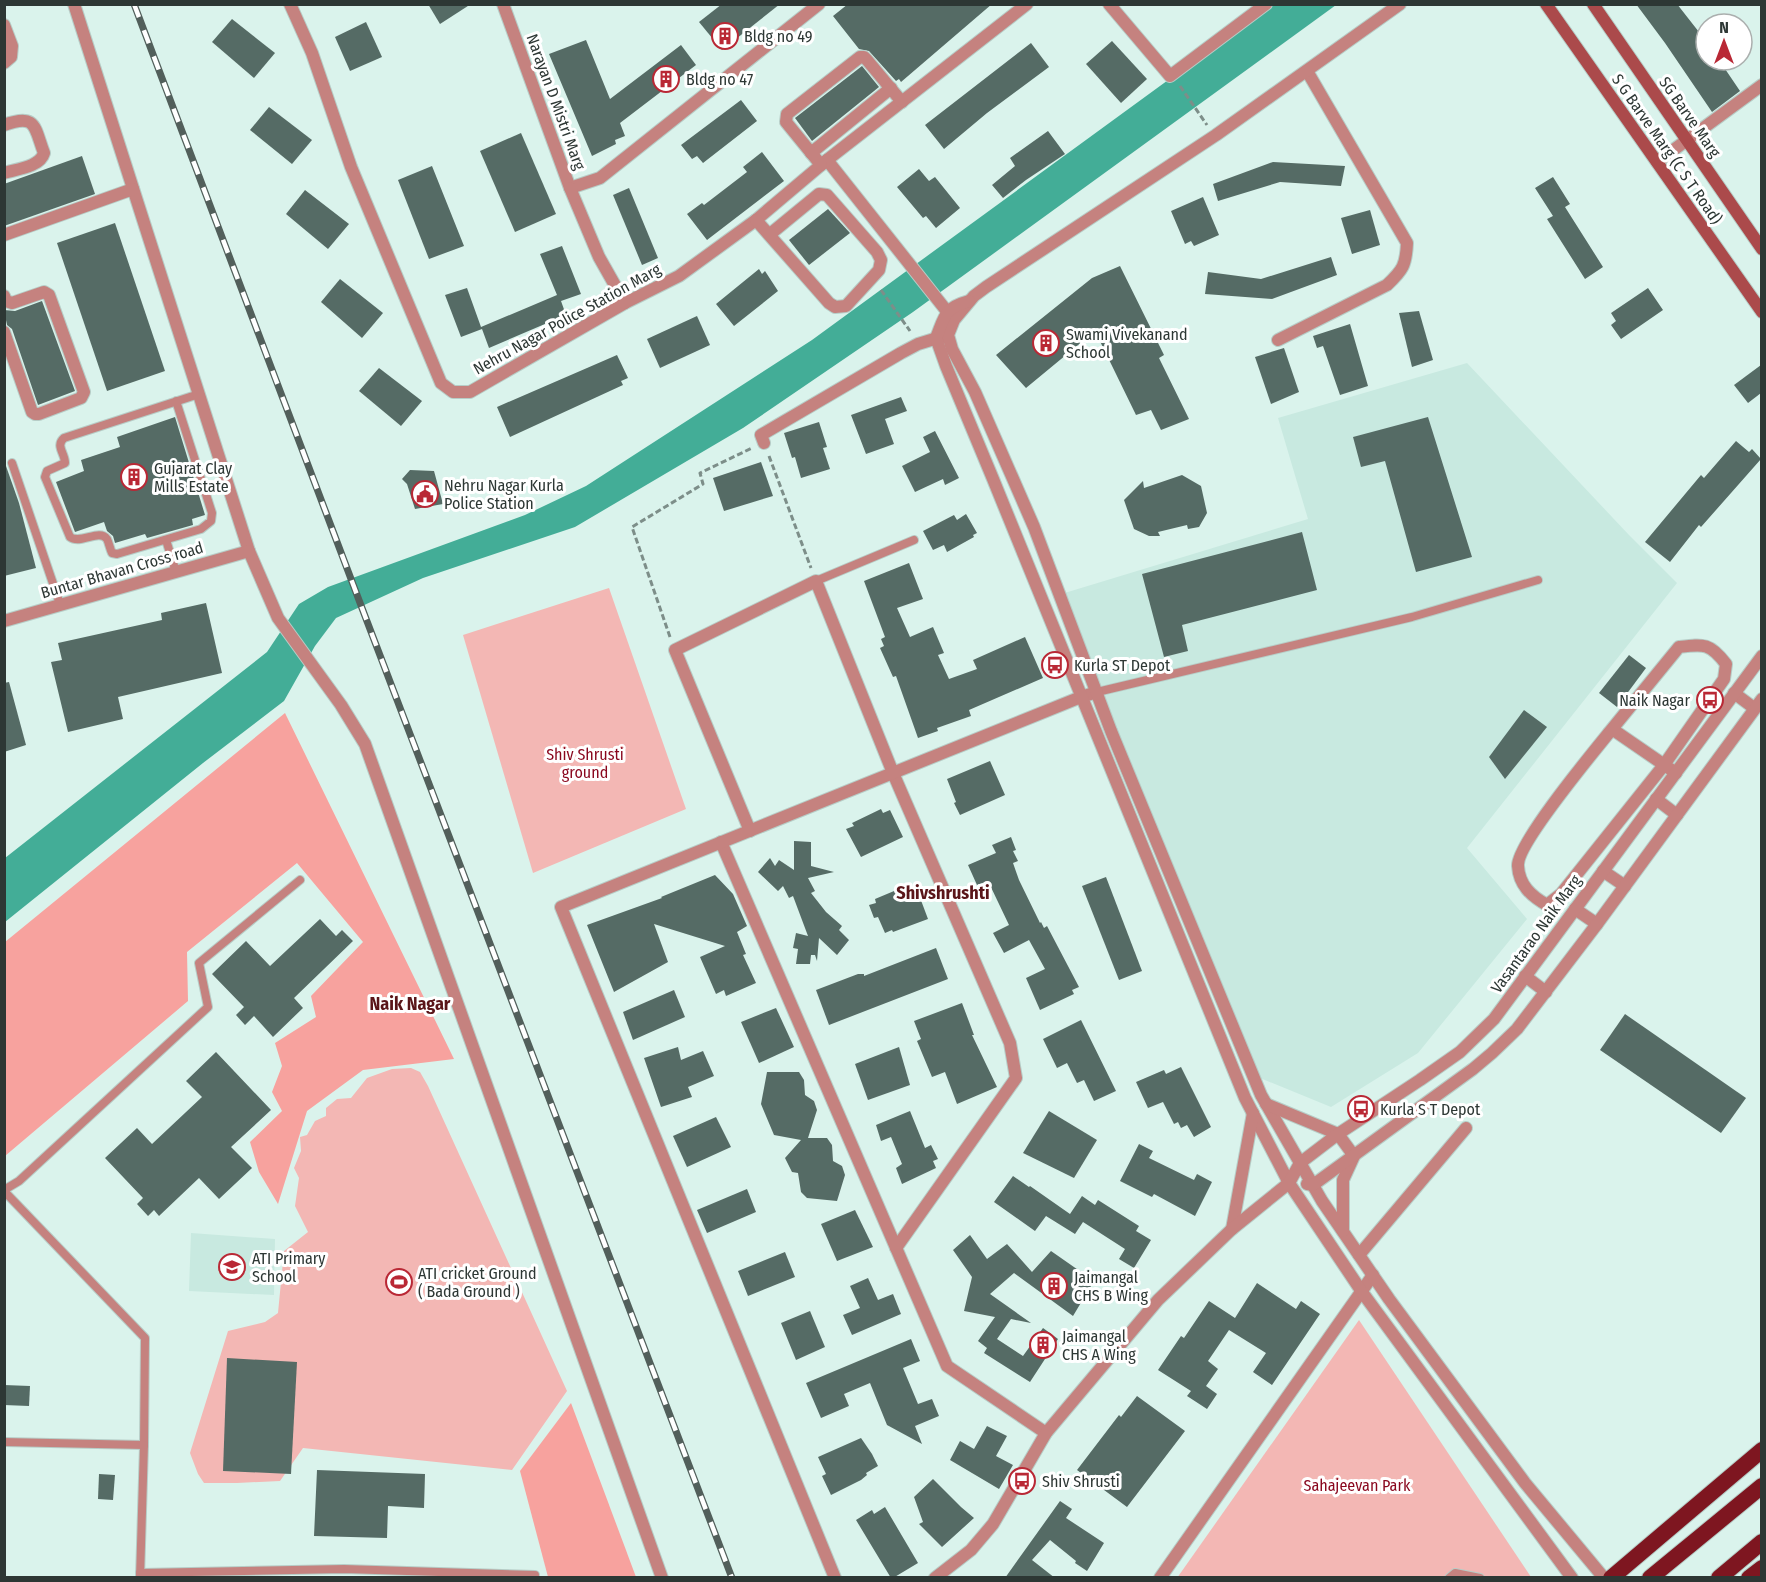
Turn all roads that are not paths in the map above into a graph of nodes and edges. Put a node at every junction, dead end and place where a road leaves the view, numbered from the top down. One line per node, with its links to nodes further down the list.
1 (74, 4): 24 (street)
2 (290, 4): 34 (street, Nehru Nagar Police Station Marg)
3 (503, 4): 23 (street, Narayan D Mistri Marg)
4 (819, 4): 23 (street, Narayan D Mistri Marg)
5 (1027, 4): 16 (street, Nehru Nagar Police Station Marg)
6 (1109, 4): 7 (street)
7 (1266, 4)
8 (1400, 4): 13 (street)
9 (1546, 4): 20 (main road, S G Barve Marg (C S T Road))
10 (1593, 4): 18 (main road, SG Barve Marg)
11 (4, 25): 12 (street)
12 (4, 63)
13 (1306, 71): 36 (street); 39 (street)
14 (1761, 85): 18 (street)
15 (891, 88): 16 (street); 19 (street); 19 (street)
16 (902, 102): 21 (street, Nehru Nagar Police Station Marg)
17 (4, 124): 22 (street)
18 (1686, 141): 20 (street); 31 (main road, SG Barve Marg)
19 (811, 153): 21 (street)
20 (1657, 162): 35 (main road, S G Barve Marg (C S T Road))
21 (824, 163): 25 (street); 26 (street, Nehru Nagar Police Station Marg)
22 (4, 173)
23 (570, 188): 34 (street)
24 (133, 189): 28 (street); 40 (street)
25 (873, 219): 27 (street); 30 (street)
26 (756, 220): 29 (street); 34 (street, Nehru Nagar Police Station Marg)
27 (858, 230): 29 (street); 32 (street)
28 (4, 235)
29 (769, 236): 32 (street)
30 (892, 242): 32 (street); 36 (street)
31 (1761, 249)
32 (877, 252)
33 (4, 296): 37 (street)
34 (625, 303)
35 (1761, 312)
36 (951, 315): 38 (street)
37 (4, 332)
38 (942, 336): 42 (street); 53 (street); 55 (street)
39 (1278, 340)
40 (199, 393): 41 (lane); 46 (street)
41 (176, 401): 44 (lane); 44 (lane)
42 (764, 442)
43 (12, 463): 50 (lane)
44 (166, 540): 47 (lane)
45 (914, 540): 49 (lane)
46 (249, 551): 47 (street, Buntar Bhavan Cross road); 98 (street)
47 (176, 572): 50 (street, Buntar Bhavan Cross road)
48 (1538, 580): 53 (lane)
49 (816, 581): 59 (street); 63 (street)
50 (60, 604): 51 (street, Buntar Bhavan Cross road)
51 (4, 621)
52 (1761, 656): 54 (street, Vasantarao Naik Marg)
53 (1096, 692): 55 (street); 74 (street)
54 (1734, 693): 56 (street); 60 (street, Vasantarao Naik Marg)
55 (1081, 697): 59 (street); 75 (street)
56 (1758, 704): 62 (street)
57 (1612, 729): 58 (street); 58 (street); 58 (street)
58 (1664, 765): 60 (street)
59 (892, 773): 63 (street); 85 (street)
60 (1676, 773): 61 (street, Vasantarao Naik Marg)
61 (1656, 799): 62 (street); 65 (street, Vasantarao Naik Marg)
62 (1677, 814): 67 (street)
63 (750, 831): 64 (street)
64 (721, 842): 85 (street); 99 (street)
65 (1603, 871): 67 (street); 68 (street, Vasantarao Naik Marg)
66 (300, 880): 82 (lane)
67 (1625, 886): 69 (street)
68 (1575, 909): 69 (street); 70 (street, Vasantarao Naik Marg)
69 (1597, 924): 71 (street)
70 (1525, 976): 71 (street); 72 (street, Vasantarao Naik Marg)
71 (1546, 992): 73 (street)
72 (1460, 1052): 73 (street); 77 (street, Vasantarao Naik Marg)
73 (1473, 1069): 78 (street)
74 (1266, 1104): 77 (street); 79 (street)
75 (1253, 1113): 80 (street); 83 (street)
76 (1466, 1128): 86 (street)
77 (1338, 1134): 78 (street); 79 (street, Vasantarao Naik Marg)
78 (1354, 1156): 81 (street); 84 (street)
79 (1300, 1163): 80 (street, Vasantarao Naik Marg); 81 (street)
80 (1289, 1183): 81 (street); 83 (street, Vasantarao Naik Marg); 88 (street)
81 (1312, 1185): 84 (street)
82 (4, 1191): 91 (lane)
83 (1232, 1229): 89 (street, Vasantarao Naik Marg)
84 (1342, 1231): 86 (street)
85 (896, 1248): 89 (street)
86 (1359, 1255): 87 (street)
87 (1373, 1275): 88 (street); 105 (street)
88 (1362, 1292): 101 (street); 104 (street)
89 (1046, 1433): 100 (street, Vasantarao Naik Marg)
90 (4, 1442): 91 (lane)
91 (144, 1445): 96 (lane)
92 (1761, 1450): 106 (highway)
93 (1761, 1486): 107 (highway)
94 (1761, 1542): 108 (highway)
95 (1761, 1568): 109 (highway)
96 (140, 1575): 97 (lane)
97 (535, 1575)
98 (662, 1578)
99 (835, 1578)
100 (935, 1578)
101 (1160, 1578)
102 (1449, 1578): 103 (lane)
103 (1480, 1578)
104 (1572, 1578)
105 (1604, 1578)
106 (1611, 1578)
107 (1650, 1578)
108 (1719, 1578)
109 (1749, 1578)

